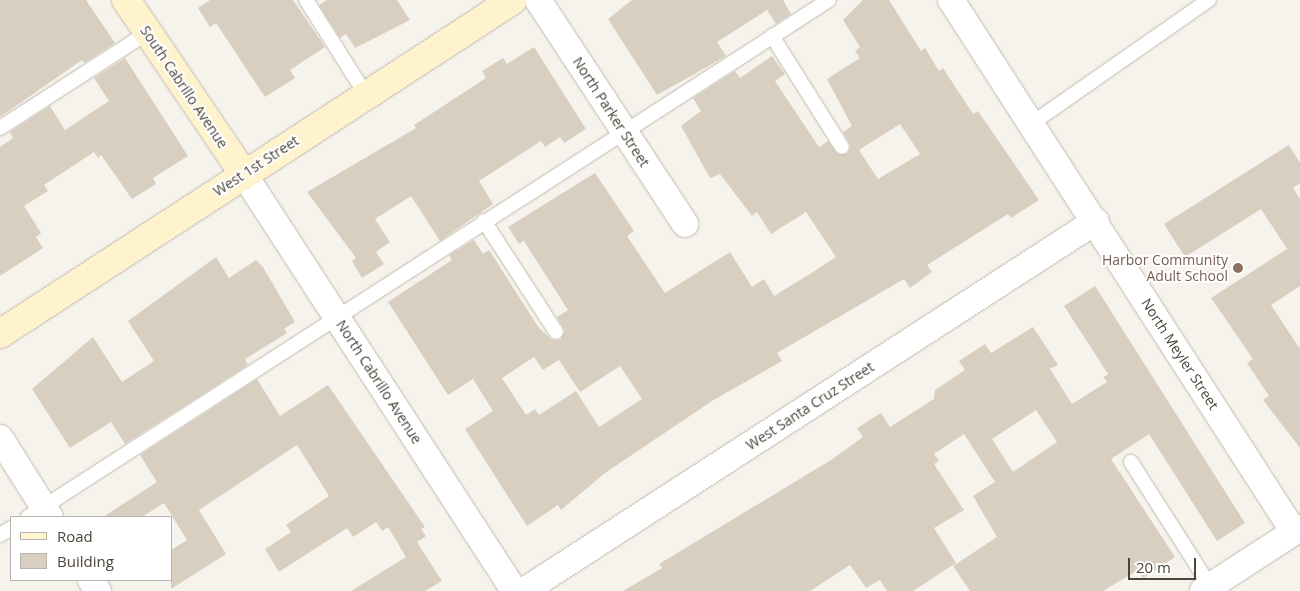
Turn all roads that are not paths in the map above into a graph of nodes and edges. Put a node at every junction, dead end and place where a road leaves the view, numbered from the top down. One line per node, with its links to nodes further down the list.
1 (126, 0): 8 (street, South Cabrillo Avenue)
2 (306, 0): 10 (lane)
3 (513, 0): 10 (street, West 1st Street)
4 (538, 0): 13 (street, North Parker Street)
5 (829, 0): 9 (lane)
6 (951, 0): 11 (street, North Meyler Street)
7 (1208, 0): 11 (lane)
8 (146, 33): 12 (lane); 15 (street, South Cabrillo Avenue)
9 (772, 36): 13 (lane); 14 (lane)
10 (366, 95): 15 (street, West 1st Street)
11 (1031, 124): 17 (street, North Meyler Street)
12 (0, 128)
13 (624, 132): 16 (lane); 18 (street, North Parker Street)
14 (842, 147)
15 (243, 173): 19 (street, North Cabrillo Avenue); 21 (street, West 1st Street)
16 (484, 221): 19 (lane); 20 (lane)
17 (1096, 222): 25 (street, North Meyler Street); 28 (street, West Santa Cruz Street)
18 (685, 224)
19 (336, 316): 24 (lane); 27 (street, North Cabrillo Avenue)
20 (556, 332)
21 (0, 334)
22 (0, 438): 24 (street)
23 (1131, 462): 26 (lane)
24 (40, 514)
25 (1297, 530): 26 (street)
26 (1206, 589)
27 (514, 591)
28 (524, 591)

